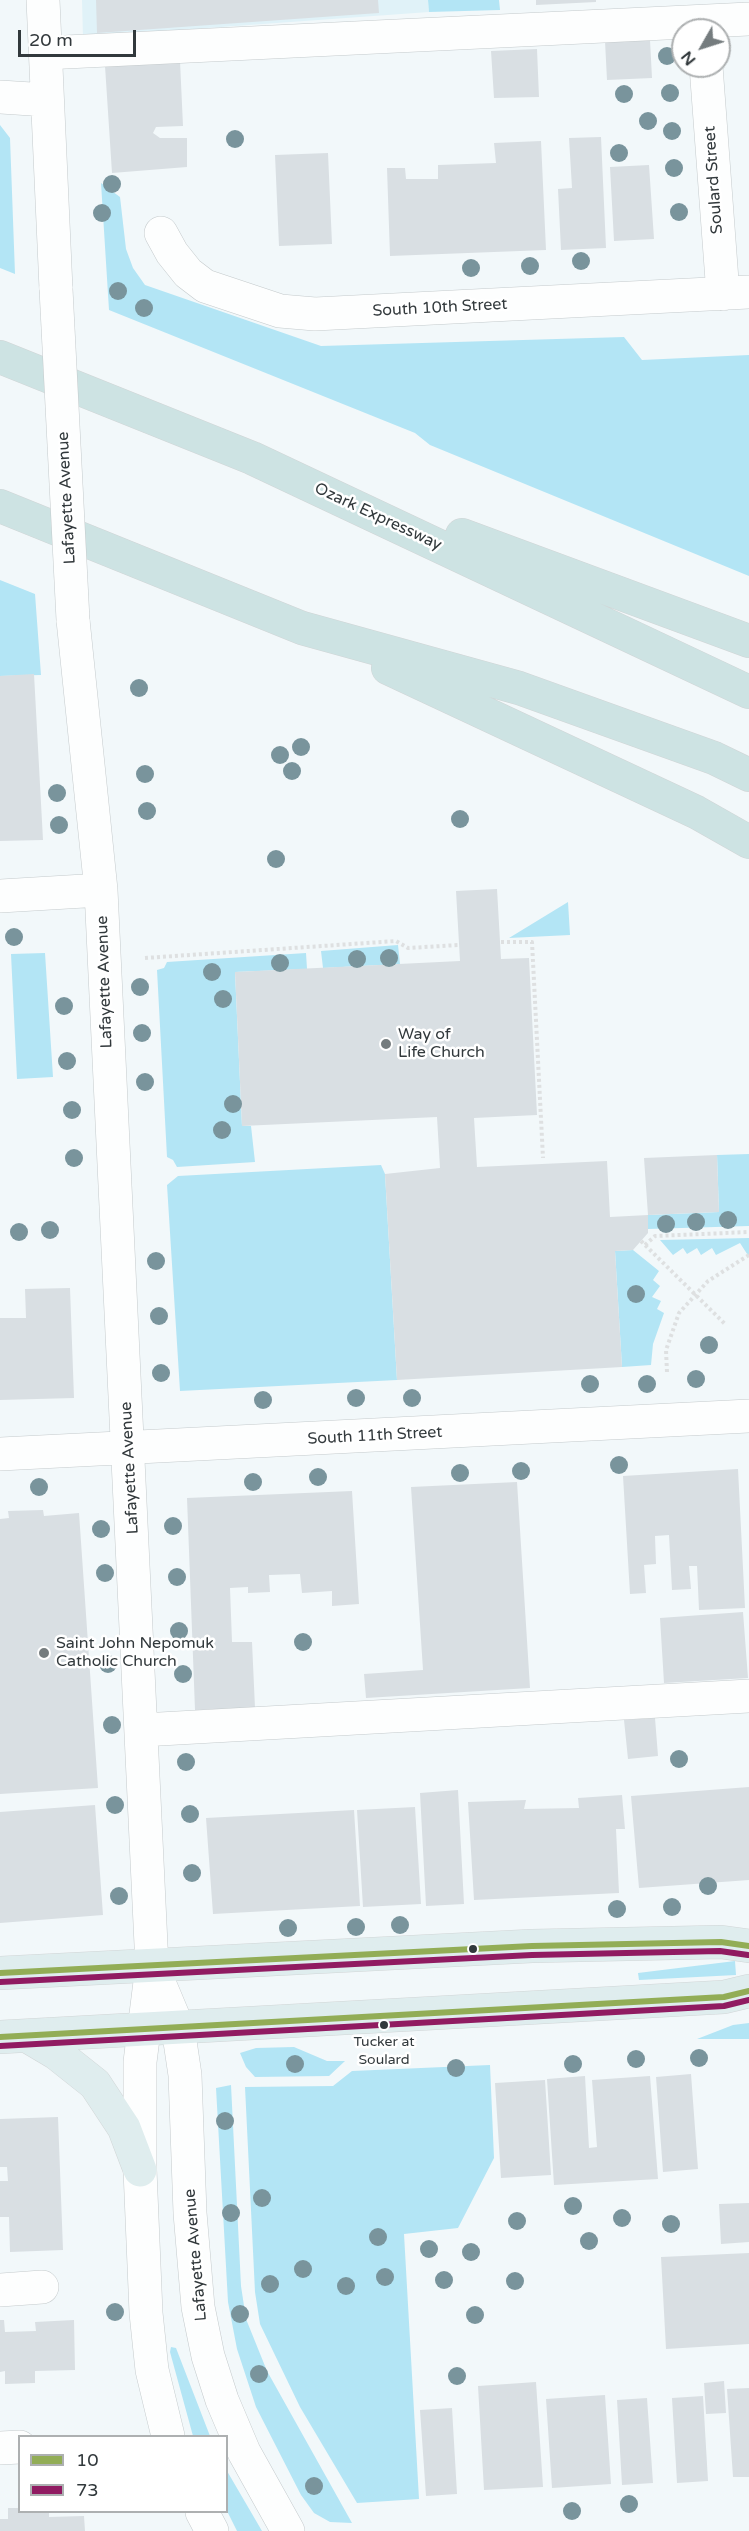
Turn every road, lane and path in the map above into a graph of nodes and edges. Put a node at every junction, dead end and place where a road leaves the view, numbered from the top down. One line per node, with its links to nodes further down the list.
1 (43, 0): 4 (street, Lafayette Avenue)
2 (702, 17): 3 (street); 4 (street)
3 (749, 19)
4 (45, 53): 7 (street, Lafayette Avenue)
5 (708, 78): 9 (street, Soulard Street)
6 (0, 97): 7 (street)
7 (47, 100): 18 (street, Lafayette Avenue, bridge)
8 (161, 233): 9 (street, South 10th Street)
9 (736, 293)
10 (0, 357): 11 (highway, Ozark Expressway)
11 (252, 458): 14 (highway); 15 (highway, Ozark Expressway)
12 (0, 506): 13 (highway)
13 (302, 628): 16 (highway); 17 (highway)
14 (749, 641)
15 (749, 692)
16 (749, 775)
17 (749, 842)
18 (101, 891): 19 (street); 32 (street, Lafayette Avenue)
19 (0, 896)
20 (501, 942): 23 (path)
21 (459, 945): 22 (path)
22 (145, 958)
23 (543, 1158)
24 (749, 1232): 26 (path)
25 (641, 1241): 26 (path)
26 (645, 1245): 28 (path)
27 (749, 1255): 28 (path)
28 (695, 1294): 29 (path); 30 (path)
29 (726, 1325)
30 (667, 1372)
31 (749, 1416): 32 (street, South 11th Street)
32 (129, 1448): 33 (street, South 11th Street); 35 (street, Lafayette Avenue)
33 (0, 1454)
34 (749, 1696): 35 (street)
35 (142, 1730): 37 (street, Lafayette Avenue)
36 (749, 1946): 37 (main road)
37 (152, 1966): 38 (main road); 40 (street, Lafayette Avenue); 41 (street, Lafayette Avenue)
38 (0, 1973)
39 (749, 1991): 40 (main road)
40 (178, 2028): 41 (main road); 51 (street, Lafayette Avenue)
41 (142, 2031): 42 (main road); 43 (street, Lafayette Avenue)
42 (14, 2037): 43 (main road)
43 (140, 2170): 46 (street, Lafayette Avenue)
44 (42, 2287): 45 (street)
45 (0, 2290)
46 (168, 2435)
47 (18, 2447): 48 (street)
48 (0, 2448)
49 (203, 2513): 50 (street)
50 (212, 2531)
51 (288, 2531)

